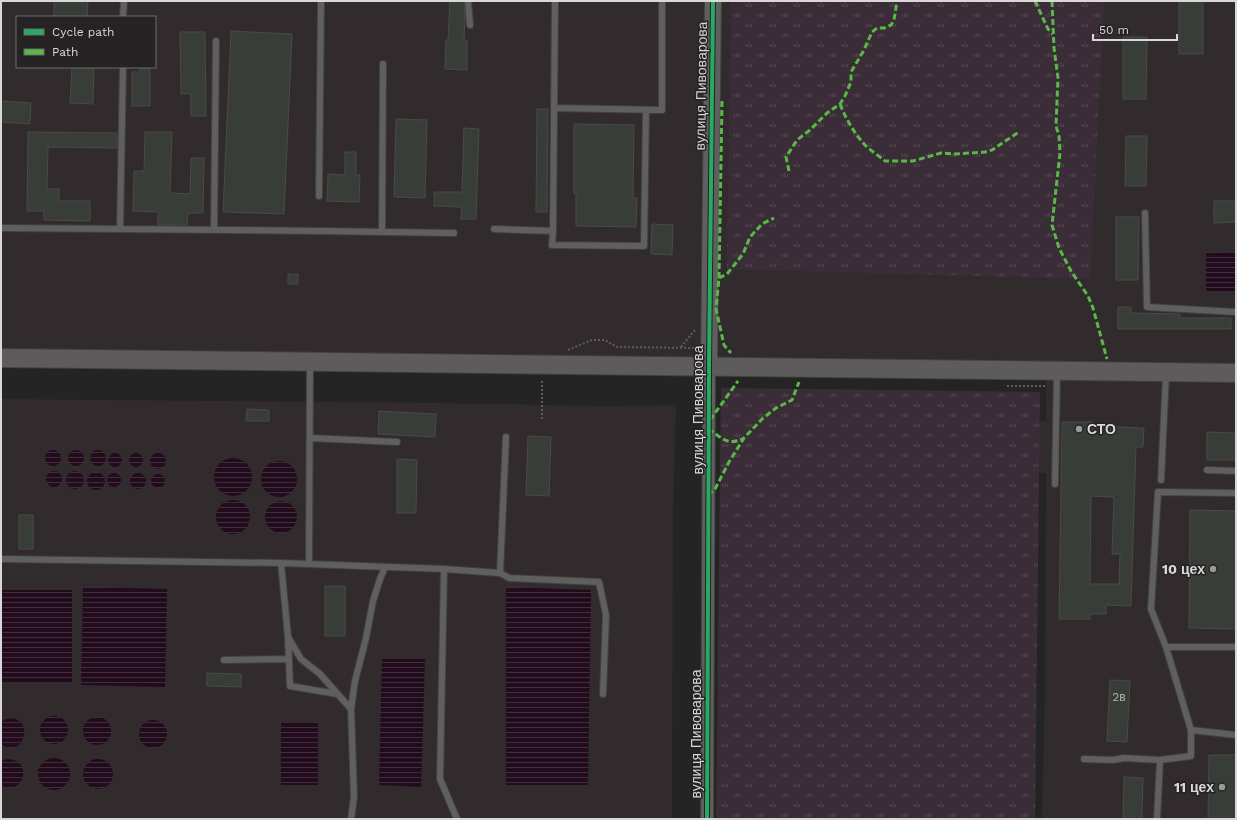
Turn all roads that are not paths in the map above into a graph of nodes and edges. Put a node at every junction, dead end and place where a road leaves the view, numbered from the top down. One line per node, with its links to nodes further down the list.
1 (124, 1): 7 (lane)
2 (321, 1): 14 (lane)
3 (468, 1): 8 (lane)
4 (555, 1): 12 (lane)
5 (662, 1): 13 (lane)
6 (713, 1): 26 (street, вулиця Пивоварова)
7 (123, 16)
8 (470, 25)
9 (216, 41): 19 (lane)
10 (383, 64): 21 (lane)
11 (123, 68): 17 (lane)
12 (554, 108): 13 (lane); 20 (lane)
13 (646, 110): 20 (lane)
14 (318, 196)
15 (1145, 213): 23 (lane)
16 (1, 228): 17 (lane)
17 (120, 229): 19 (lane)
18 (494, 229): 20 (lane)
19 (214, 230): 21 (lane)
20 (553, 231)
21 (382, 232): 22 (lane)
22 (454, 233)
23 (1236, 312)
24 (1, 358): 25 (main road)
25 (310, 361): 26 (main road); 31 (lane)
26 (709, 366): 27 (main road); 58 (street, вулиця Пивоварова)
27 (1057, 370): 28 (main road); 36 (lane)
28 (1166, 372): 29 (main road); 35 (lane)
29 (1236, 373)
30 (506, 437): 43 (lane)
31 (310, 438): 32 (lane); 40 (lane)
32 (397, 442)
33 (1207, 470): 34 (lane)
34 (1236, 471)
35 (1161, 480)
36 (1055, 484)
37 (1236, 493): 45 (lane)
38 (1, 559): 39 (lane)
39 (281, 563): 40 (lane); 44 (lane)
40 (309, 564): 41 (lane)
41 (385, 567): 42 (lane); 51 (lane)
42 (444, 569): 43 (lane); 57 (lane)
43 (500, 572): 50 (lane)
44 (288, 637): 48 (lane); 49 (lane)
45 (1166, 647): 46 (lane); 52 (lane)
46 (1236, 648)
47 (224, 660): 48 (lane)
48 (289, 660): 49 (lane)
49 (337, 694): 51 (lane)
50 (603, 694)
51 (351, 710): 56 (lane)
52 (1191, 730): 53 (lane); 55 (lane)
53 (1236, 735)
54 (1084, 759): 55 (lane)
55 (1160, 760): 59 (lane)
56 (351, 819)
57 (457, 819)
58 (707, 819)
59 (1157, 819)

